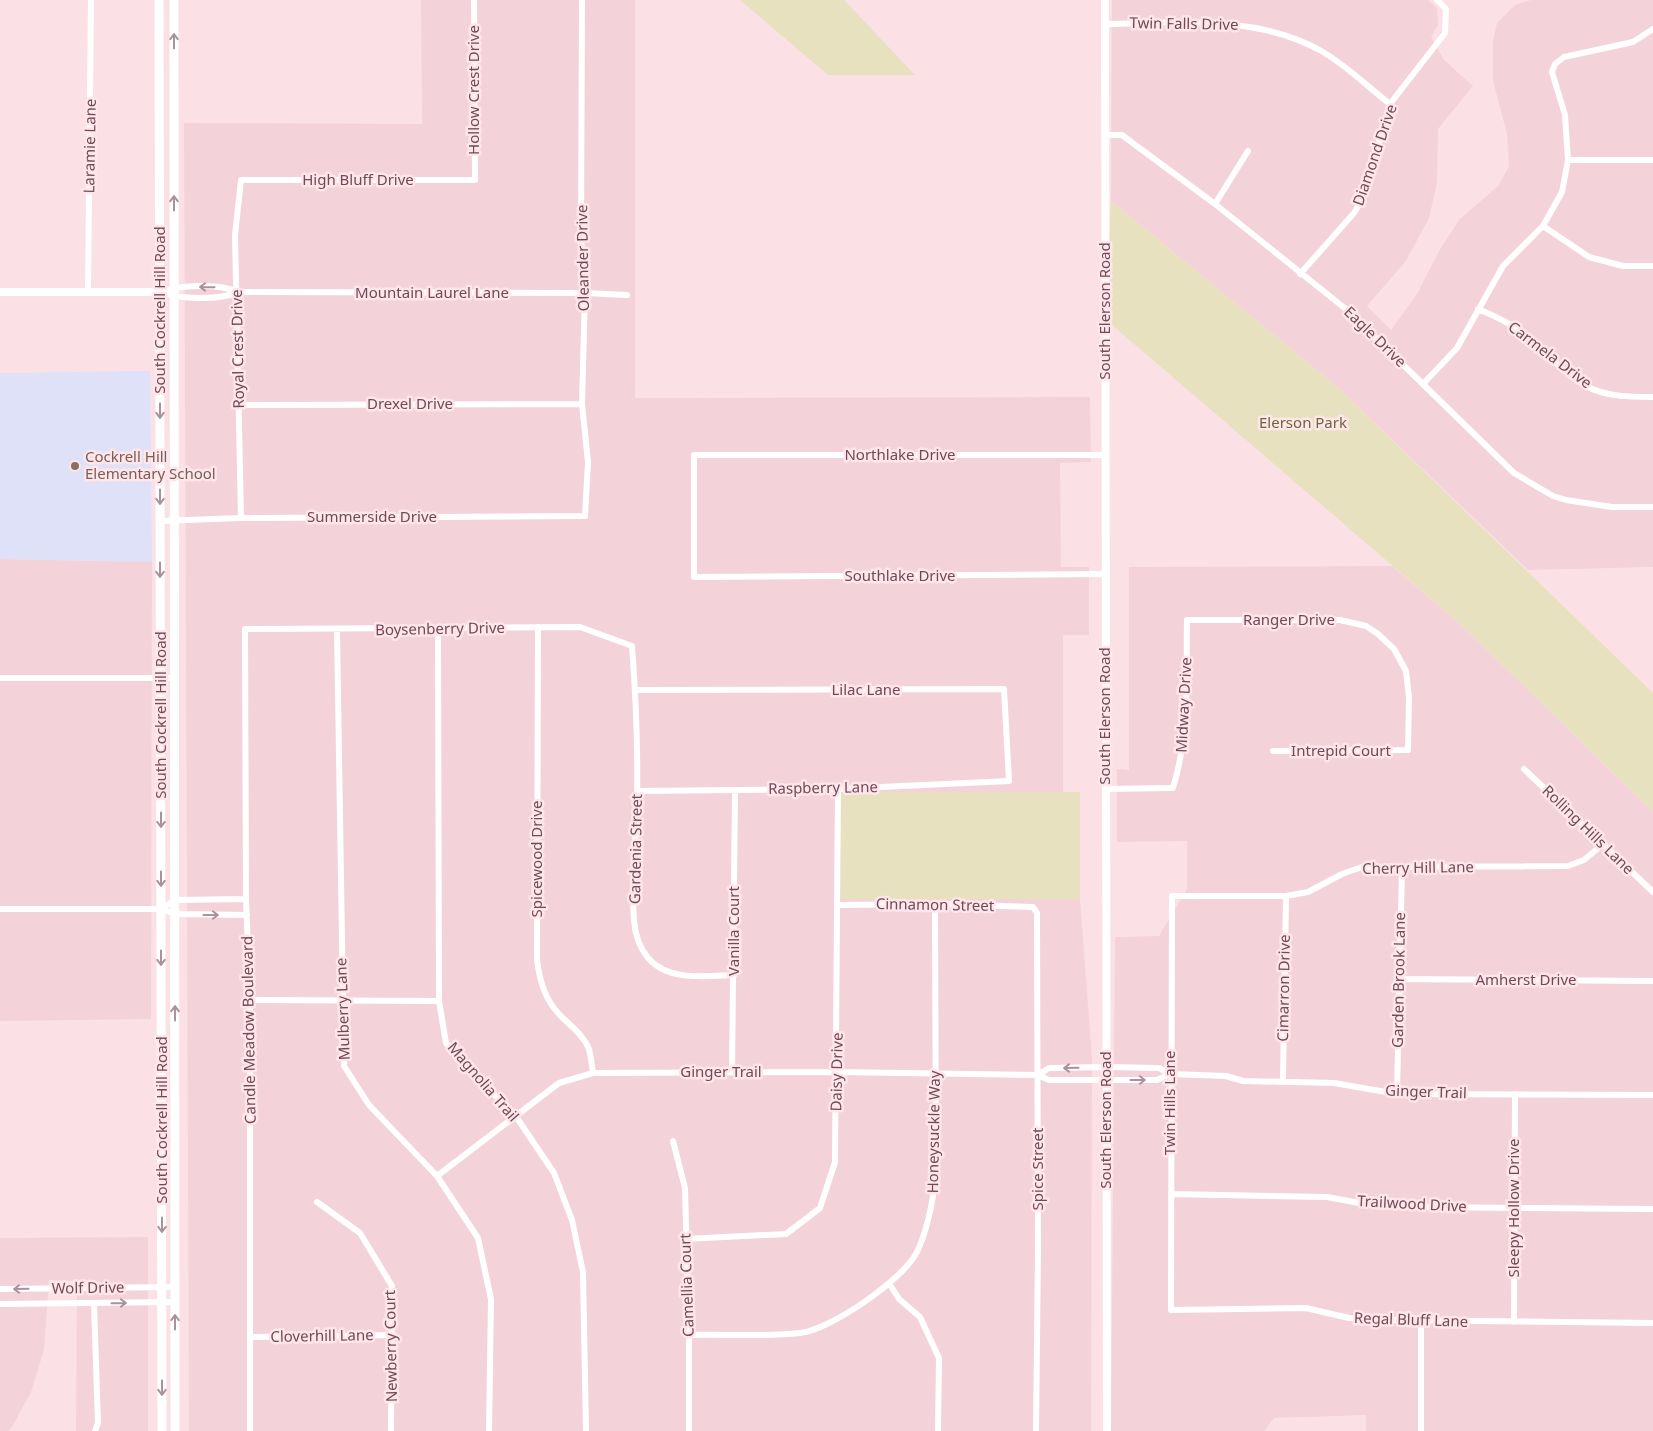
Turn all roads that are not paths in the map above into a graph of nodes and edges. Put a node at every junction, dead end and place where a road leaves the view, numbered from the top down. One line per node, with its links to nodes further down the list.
1 (91, 0): 23 (street, Laramie Lane)
2 (159, 0): 24 (main road, South Cockrell Hill Road)
3 (174, 0): 21 (main road, South Cockrell Hill Road, one-way to 3)
4 (474, 0): 16 (street, Hollow Crest Drive)
5 (582, 0): 26 (street, Oleander Drive)
6 (1106, 0): 8 (street, South Elerson Road)
7 (1437, 0): 10 (street, Diamond Drive)
8 (1106, 24): 10 (street, Twin Falls Drive); 11 (street, South Elerson Road)
9 (1653, 29): 13 (street)
10 (1390, 104): 20 (street, Diamond Drive)
11 (1105, 135): 17 (street, Eagle Drive); 34 (street, South Elerson Road)
12 (1248, 151): 17 (street)
13 (1568, 160): 14 (street); 18 (street)
14 (1653, 160)
15 (241, 180): 16 (street, High Bluff Drive); 25 (street, Royal Crest Drive)
16 (475, 180)
17 (1215, 204): 20 (street, Eagle Drive)
18 (1543, 226): 19 (street); 29 (street)
19 (1653, 266)
20 (1300, 274): 30 (street, Eagle Drive)
21 (174, 287): 24 (street, Mountain Laurel Lane); 25 (street, Mountain Laurel Lane, one-way to 21); 28 (main road, South Cockrell Hill Road)
22 (0, 292): 23 (street, Mountain Laurel Lane)
23 (88, 292): 24 (street, Mountain Laurel Lane)
24 (161, 292): 28 (street, Mountain Laurel Lane); 39 (main road, South Cockrell Hill Road, one-way to 39)
25 (237, 292): 26 (street, Mountain Laurel Lane); 28 (street, Mountain Laurel Lane); 33 (street, Royal Crest Drive)
26 (585, 293): 27 (street, Mountain Laurel Lane); 32 (street, Oleander Drive)
27 (627, 295)
28 (174, 297): 38 (main road, South Cockrell Hill Road)
29 (1478, 309): 30 (street); 31 (street, Carmela Drive)
30 (1423, 384): 35 (street, Eagle Drive)
31 (1653, 397)
32 (582, 404): 33 (street, Drexel Drive); 36 (street, Oleander Drive)
33 (238, 405): 37 (street, Royal Crest Drive)
34 (1106, 455): 40 (street, South Elerson Road); 41 (street, Northlake Drive)
35 (1653, 507)
36 (585, 516): 37 (street, Summerside Drive)
37 (240, 518): 38 (street, Summerside Drive)
38 (175, 520): 39 (street, Summerside Drive); 50 (main road, South Cockrell Hill Road)
39 (160, 521): 49 (main road, South Cockrell Hill Road, one-way to 49)
40 (1105, 574): 41 (street, Southlake Drive); 57 (street, South Elerson Road)
41 (694, 577)
42 (1186, 620): 52 (street, Ranger Drive); 57 (street, Midway Drive)
43 (538, 628): 46 (street, Boysenberry Drive); 47 (street, Boysenberry Drive); 83 (street, Spicewood Drive)
44 (245, 629): 45 (street, Boysenberry Drive); 65 (street, Candle Meadow Boulevard)
45 (337, 629): 46 (street, Boysenberry Drive); 78 (street, Mulberry Lane)
46 (438, 629): 79 (street, Magnolia Trail)
47 (632, 646): 51 (street, Gardenia Street)
48 (0, 678): 49 (street)
49 (160, 678): 50 (street); 71 (main road, South Cockrell Hill Road, one-way to 71)
50 (175, 678): 66 (main road, South Cockrell Hill Road)
51 (636, 690): 55 (street, Lilac Lane); 59 (street, Gardenia Street)
52 (1408, 750): 53 (street, Intrepid Court)
53 (1273, 751)
54 (1524, 769): 60 (street, Rolling Hills Lane)
55 (1009, 781): 56 (street, Raspberry Lane)
56 (838, 789): 58 (street, Raspberry Lane); 68 (street, Daisy Drive)
57 (1105, 789): 80 (street, South Elerson Road)
58 (735, 790): 59 (street, Raspberry Lane); 74 (street, Vanilla Court)
59 (637, 791): 74 (street, Gardenia Street)
60 (1603, 844): 61 (street, Cherry Hill Lane); 62 (street, Rolling Hills Lane)
61 (1402, 866): 64 (street, Cherry Hill Lane); 75 (street, Garden Brook Lane)
62 (1653, 892)
63 (1172, 896): 64 (street, Cherry Hill Lane); 85 (street, Twin Hills Lane)
64 (1286, 896): 88 (street, Cimarron Drive)
65 (246, 899): 66 (street); 73 (street, Candle Meadow Boulevard)
66 (175, 900): 71 (street); 72 (main road, South Cockrell Hill Road)
67 (935, 904): 68 (street, Cinnamon Street); 69 (street, Cinnamon Street); 84 (street, Honeysuckle Way)
68 (836, 905): 82 (street, Daisy Drive)
69 (1033, 907): 86 (street, Spice Street)
70 (0, 909): 71 (street)
71 (161, 909): 72 (street); 92 (main road, South Cockrell Hill Road, one-way to 92)
72 (175, 914): 73 (street, one-way to 73); 93 (main road, South Cockrell Hill Road, one-way to 72)
73 (247, 915): 77 (street, Candle Meadow Boulevard)
74 (734, 975): 81 (street, Vanilla Court)
75 (1398, 979): 76 (street, Amherst Drive); 89 (street, Garden Brook Lane)
76 (1653, 981)
77 (250, 1000): 78 (street); 116 (street, Candle Meadow Boulevard)
78 (342, 1000): 79 (street); 96 (street, Mulberry Lane)
79 (439, 1001): 94 (street, Magnolia Trail)
80 (1106, 1067): 85 (street, Ginger Trail); 86 (street, Ginger Trail, one-way to 86); 87 (street, South Elerson Road)
81 (732, 1072): 82 (street, Ginger Trail); 83 (street, Ginger Trail)
82 (837, 1072): 84 (street, Ginger Trail); 101 (street, Daisy Drive)
83 (593, 1073): 94 (street, Ginger Trail)
84 (936, 1074): 86 (street, Ginger Trail); 102 (street, Honeysuckle Way)
85 (1170, 1074): 87 (street, Ginger Trail, one-way to 85); 88 (street, Ginger Trail); 97 (street, Twin Hills Lane)
86 (1038, 1075): 87 (street, Ginger Trail); 126 (street, Spice Street)
87 (1106, 1080): 127 (street, South Elerson Road)
88 (1283, 1080): 89 (street, Ginger Trail)
89 (1396, 1094): 90 (street, Ginger Trail)
90 (1515, 1094): 91 (street, Ginger Trail); 99 (street, Sleepy Hollow Drive)
91 (1653, 1095)
92 (162, 1114): 93 (main road); 103 (main road, South Cockrell Hill Road, one-way to 103)
93 (175, 1114): 104 (main road, South Cockrell Hill Road)
94 (515, 1115): 96 (street, Ginger Trail); 123 (street, Magnolia Trail)
95 (673, 1141): 101 (street, Camellia Court)
96 (437, 1176): 122 (street, Mulberry Lane)
97 (1171, 1194): 99 (street, Trailwood Drive); 110 (street, Twin Hills Lane)
98 (317, 1202): 114 (street, Newberry Court)
99 (1514, 1208): 100 (street, Trailwood Drive); 112 (street, Sleepy Hollow Drive)
100 (1653, 1209)
101 (685, 1239): 115 (street, Camellia Court)
102 (889, 1283): 115 (street, Honeysuckle Way); 125 (street)
103 (162, 1287): 104 (street, Wolf Drive); 105 (street, Wolf Drive, one-way to 105); 106 (main road, South Cockrell Hill Road)
104 (175, 1287): 107 (main road, South Cockrell Hill Road)
105 (0, 1289)
106 (162, 1302): 107 (street, Wolf Drive); 108 (street, Wolf Drive, one-way to 106); 118 (main road, South Cockrell Hill Road, one-way to 118)
107 (175, 1302): 119 (main road, South Cockrell Hill Road, one-way to 107)
108 (94, 1304): 109 (street, Wolf Drive); 117 (street)
109 (0, 1306)
110 (1171, 1310): 111 (street, Regal Bluff Lane)
111 (1421, 1321): 112 (street, Regal Bluff Lane); 128 (street)
112 (1514, 1322): 113 (street, Regal Bluff Lane)
113 (1653, 1323)
114 (394, 1335): 116 (street, Cloverhill Lane); 121 (street, Newberry Court)
115 (689, 1335): 124 (street, Camellia Court)
116 (250, 1337): 120 (street, Candle Meadow Boulevard)
117 (94, 1431)
118 (162, 1431)
119 (175, 1431)
120 (250, 1431)
121 (391, 1431)
122 (489, 1431)
123 (586, 1431)
124 (689, 1431)
125 (938, 1431)
126 (1036, 1431)
127 (1107, 1431)
128 (1421, 1431)

